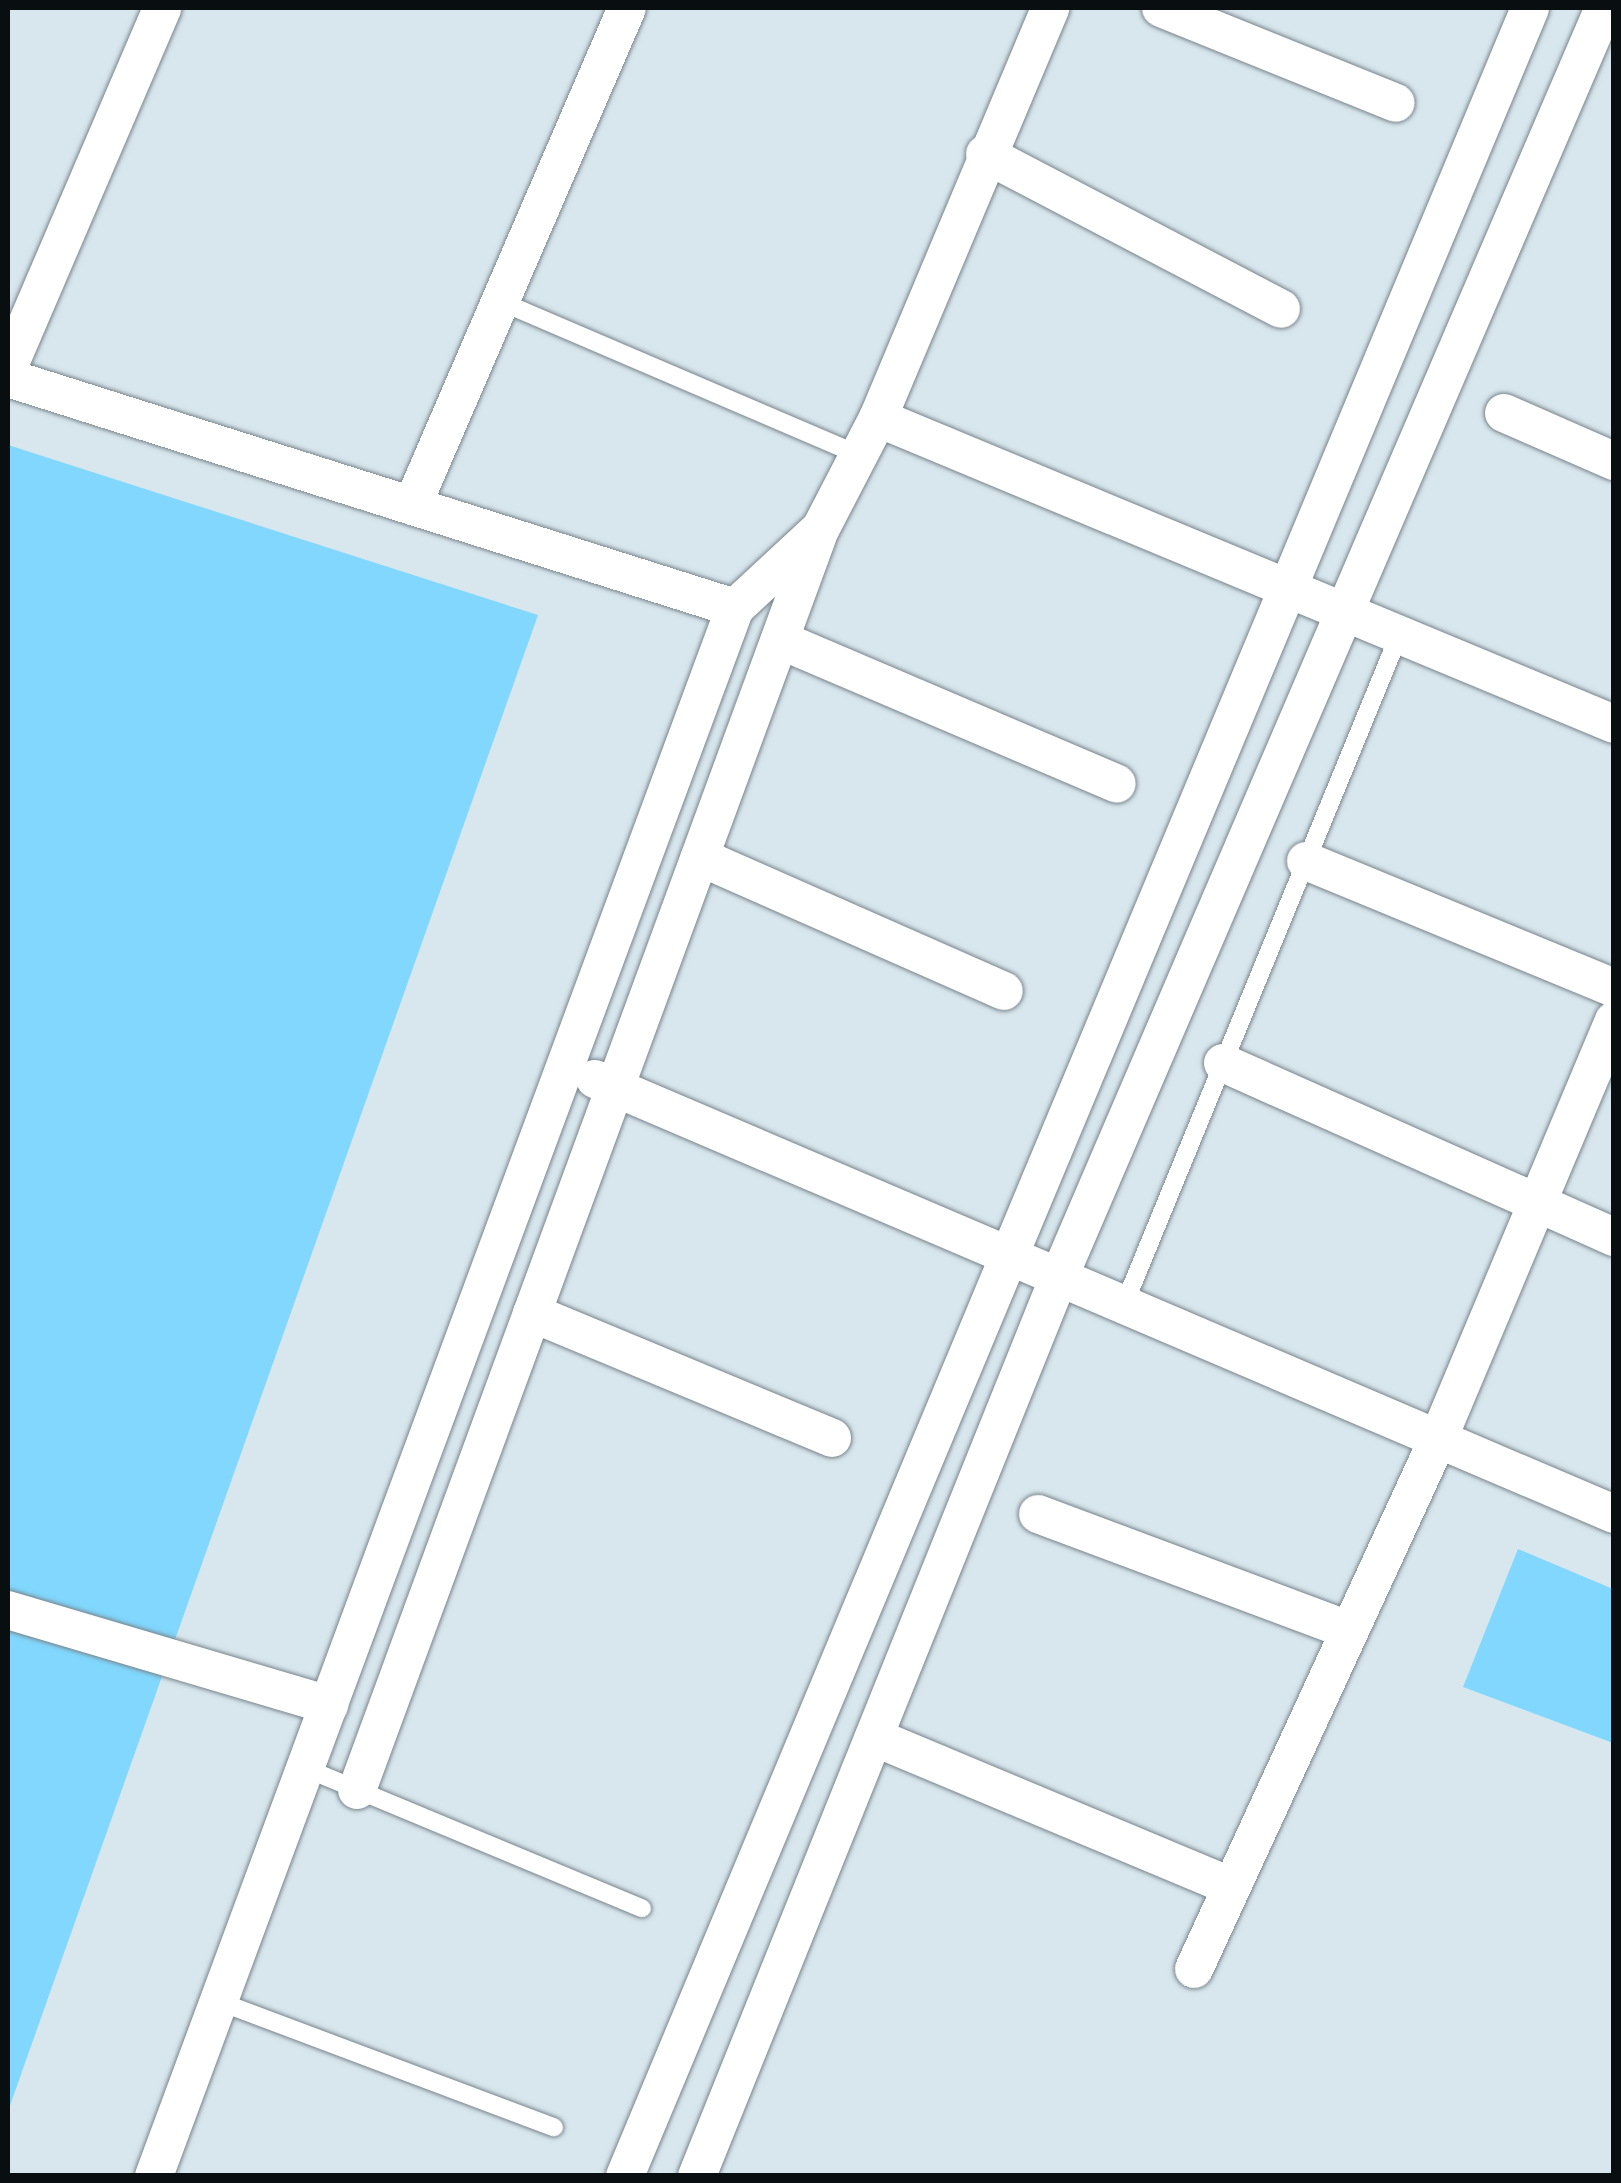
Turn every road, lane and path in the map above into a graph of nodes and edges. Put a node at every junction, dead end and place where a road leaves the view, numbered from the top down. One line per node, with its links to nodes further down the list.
1 (162, 8): 11 (street)
2 (627, 8): 9 (street)
3 (1050, 8): 8 (street)
4 (1161, 8): 7 (street)
5 (1530, 8): 19 (street)
6 (1604, 8): 21 (street)
7 (1396, 103)
8 (985, 154): 10 (street); 14 (street)
9 (502, 302): 15 (lane); 17 (street)
10 (1281, 309)
11 (8, 368)
12 (8, 378): 17 (street)
13 (1504, 413): 16 (street)
14 (878, 418): 15 (street); 19 (street)
15 (859, 455): 18 (street)
16 (1614, 461)
17 (412, 506): 20 (street)
18 (820, 528): 20 (street); 23 (street)
19 (1287, 588): 21 (street); 36 (street)
20 (735, 608): 32 (street)
21 (1343, 611): 22 (street); 37 (street)
22 (1399, 635): 24 (street); 27 (lane)
23 (780, 640): 25 (street); 26 (street)
24 (1614, 724)
25 (1117, 784)
26 (700, 857): 29 (street); 33 (street)
27 (1306, 861): 28 (street); 31 (lane)
28 (1614, 988)
29 (1004, 991)
30 (1614, 1020): 34 (street)
31 (1223, 1062): 34 (street); 38 (lane)
32 (565, 1066): 33 (street); 46 (street)
33 (615, 1088): 36 (street); 39 (street)
34 (1537, 1203): 35 (street); 41 (street)
35 (1614, 1237)
36 (1010, 1256): 37 (street); 56 (street)
37 (1059, 1278): 38 (street); 47 (street)
38 (1124, 1304): 41 (street)
39 (532, 1314): 40 (street); 49 (street)
40 (832, 1438)
41 (1438, 1439): 43 (street); 45 (street)
42 (1038, 1514): 45 (street)
43 (1614, 1514)
44 (8, 1610): 46 (street)
45 (1344, 1629): 50 (street)
46 (329, 1705): 48 (street)
47 (874, 1737): 50 (street); 57 (street)
48 (305, 1768): 49 (lane); 53 (street)
49 (357, 1790): 51 (lane)
50 (1231, 1886): 52 (street)
51 (642, 1908)
52 (1194, 1969)
53 (218, 2001): 54 (lane); 55 (street)
54 (554, 2127)
55 (154, 2176)
56 (626, 2176)
57 (697, 2176)

